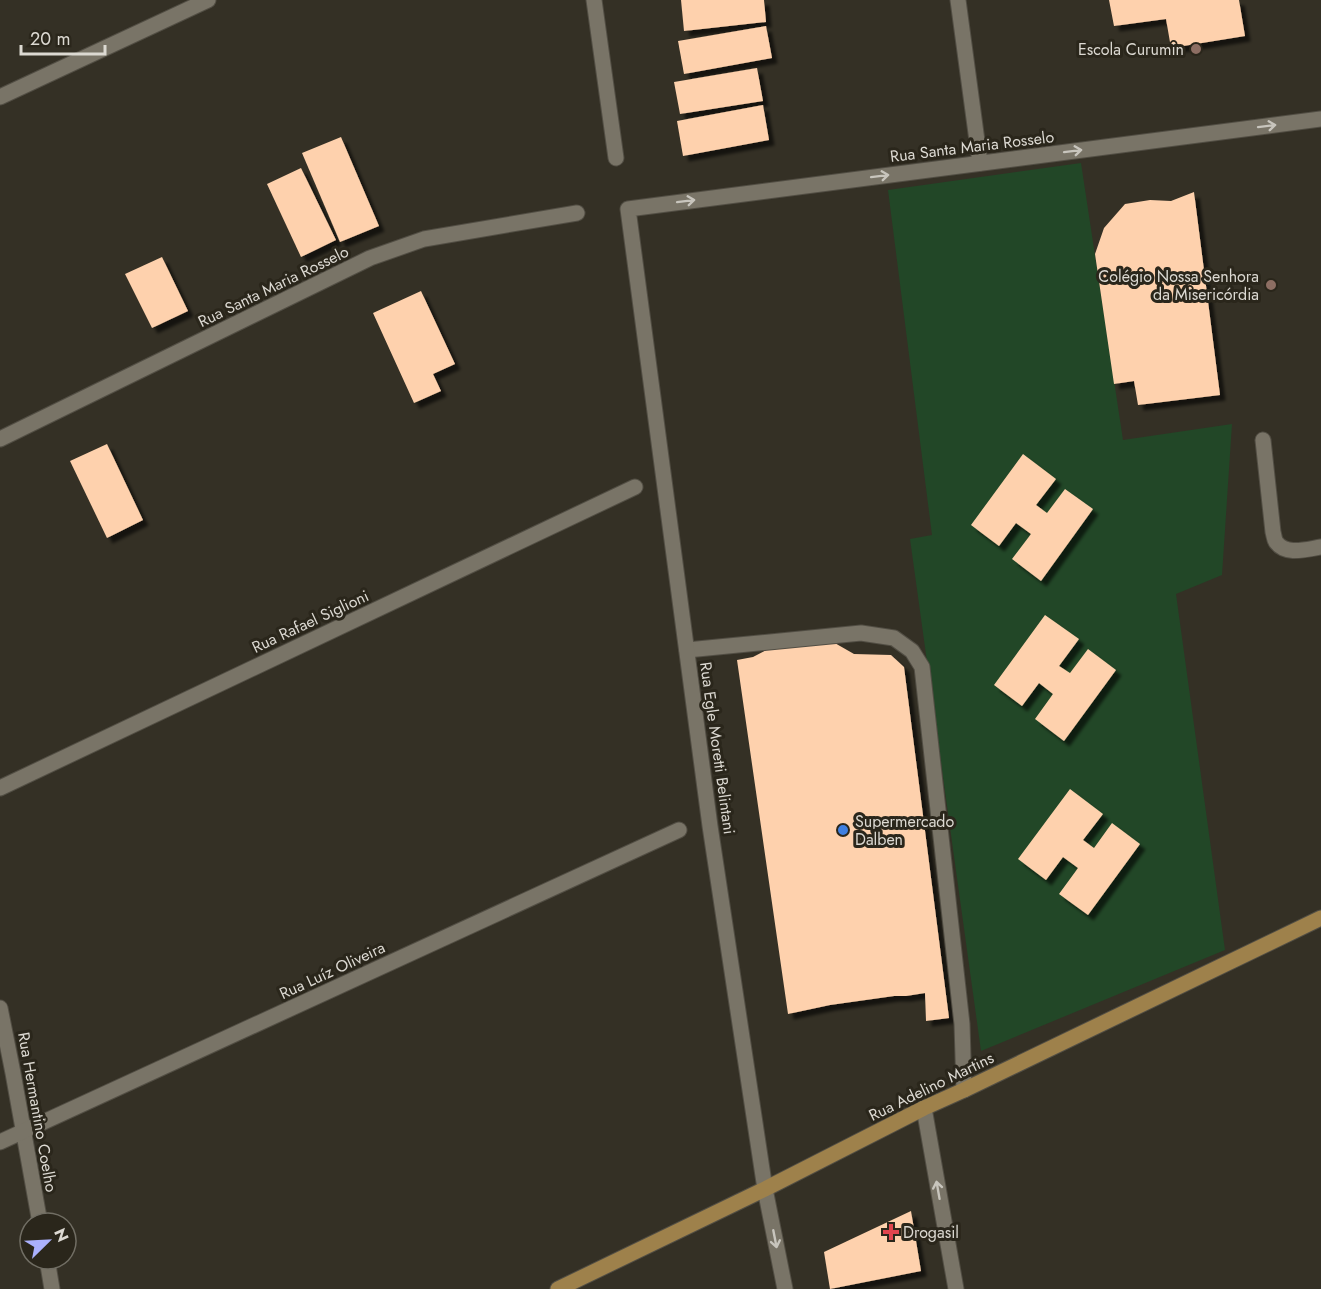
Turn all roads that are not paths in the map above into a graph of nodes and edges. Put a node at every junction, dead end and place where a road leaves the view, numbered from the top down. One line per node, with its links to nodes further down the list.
1 (208, 0): 4 (street)
2 (594, 0): 6 (street)
3 (958, 0): 7 (street)
4 (0, 97)
5 (1321, 119): 7 (street, Rua Santa Maria Rosselo, one-way to 5)
6 (616, 158)
7 (980, 163): 8 (street, Rua Santa Maria Rosselo, one-way to 7)
8 (628, 209): 14 (street, Rua Egle Moretti Belintani)
9 (577, 213): 10 (street, Rua Santa Maria Rosselo)
10 (0, 439)
11 (1263, 440): 13 (street)
12 (635, 487): 15 (street, Rua Rafael Siglioni)
13 (1321, 547)
14 (687, 650): 19 (street); 23 (street, Rua Egle Moretti Belintani)
15 (0, 788)
16 (679, 830): 21 (street, Rua Luíz Oliveira)
17 (1321, 918): 19 (main road, Rua Adelino Martins)
18 (0, 1008): 21 (street, Rua Hermantino Coelho)
19 (964, 1090): 20 (main road, Rua Adelino Martins)
20 (924, 1108): 23 (main road, Rua Adelino Martins); 29 (street, one-way to 20)
21 (23, 1131): 22 (street, Rua Luíz Oliveira); 24 (street, Rua Hermantino Coelho)
22 (0, 1142)
23 (765, 1189): 27 (main road, Rua Adelino Martins); 28 (street, Rua Egle Moretti Belintani, one-way to 28)
24 (38, 1211)
25 (48, 1271): 26 (street)
26 (52, 1289)
27 (558, 1289)
28 (785, 1289)
29 (956, 1289)

